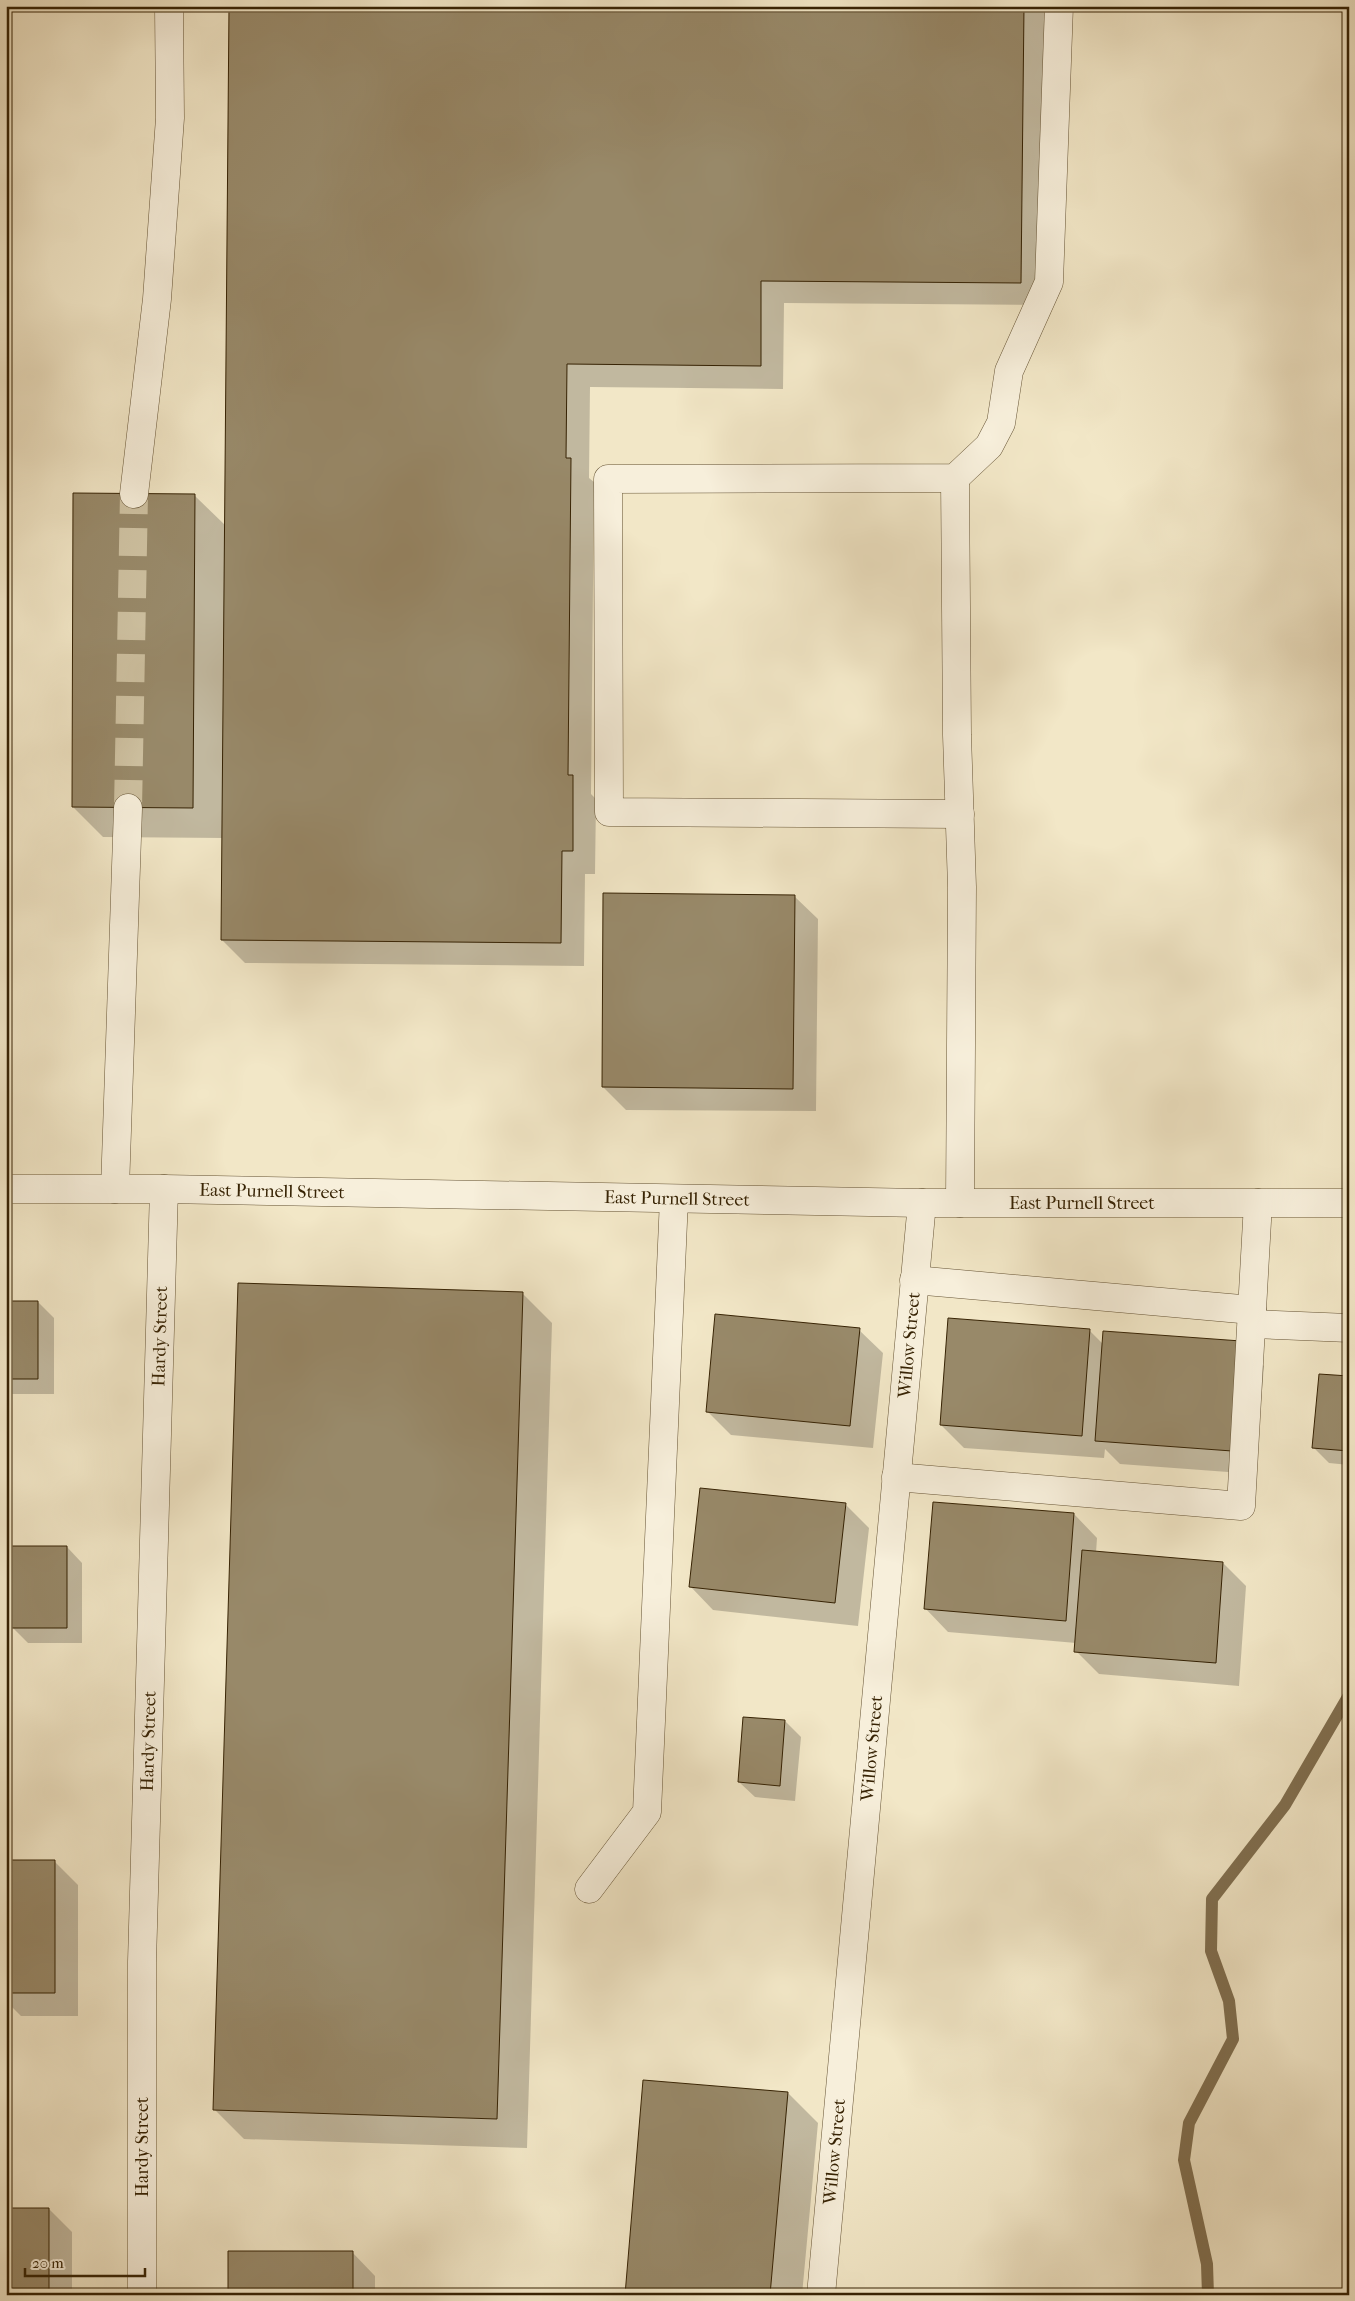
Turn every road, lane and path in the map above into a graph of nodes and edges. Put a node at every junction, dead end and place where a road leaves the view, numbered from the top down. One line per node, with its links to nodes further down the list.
1 (169, 6): 4 (street)
2 (1059, 6): 3 (street)
3 (955, 478): 6 (street); 6 (street)
4 (134, 494)
5 (128, 808): 8 (street)
6 (960, 814): 12 (street)
7 (6, 1189): 8 (street, East Purnell Street)
8 (115, 1189): 9 (street, East Purnell Street)
9 (164, 1189): 10 (street, East Purnell Street); 20 (street, Hardy Street)
10 (674, 1198): 11 (street, East Purnell Street); 19 (street)
11 (922, 1202): 12 (street, East Purnell Street); 15 (street, Willow Street)
12 (960, 1202): 13 (street, East Purnell Street)
13 (1258, 1202): 14 (street, East Purnell Street); 16 (street)
14 (1349, 1202)
15 (914, 1280): 16 (street); 18 (street, Willow Street)
16 (1252, 1317): 17 (street); 18 (street)
17 (1349, 1328)
18 (896, 1477): 21 (street, Willow Street)
19 (589, 1889)
20 (142, 2295)
21 (821, 2295)

